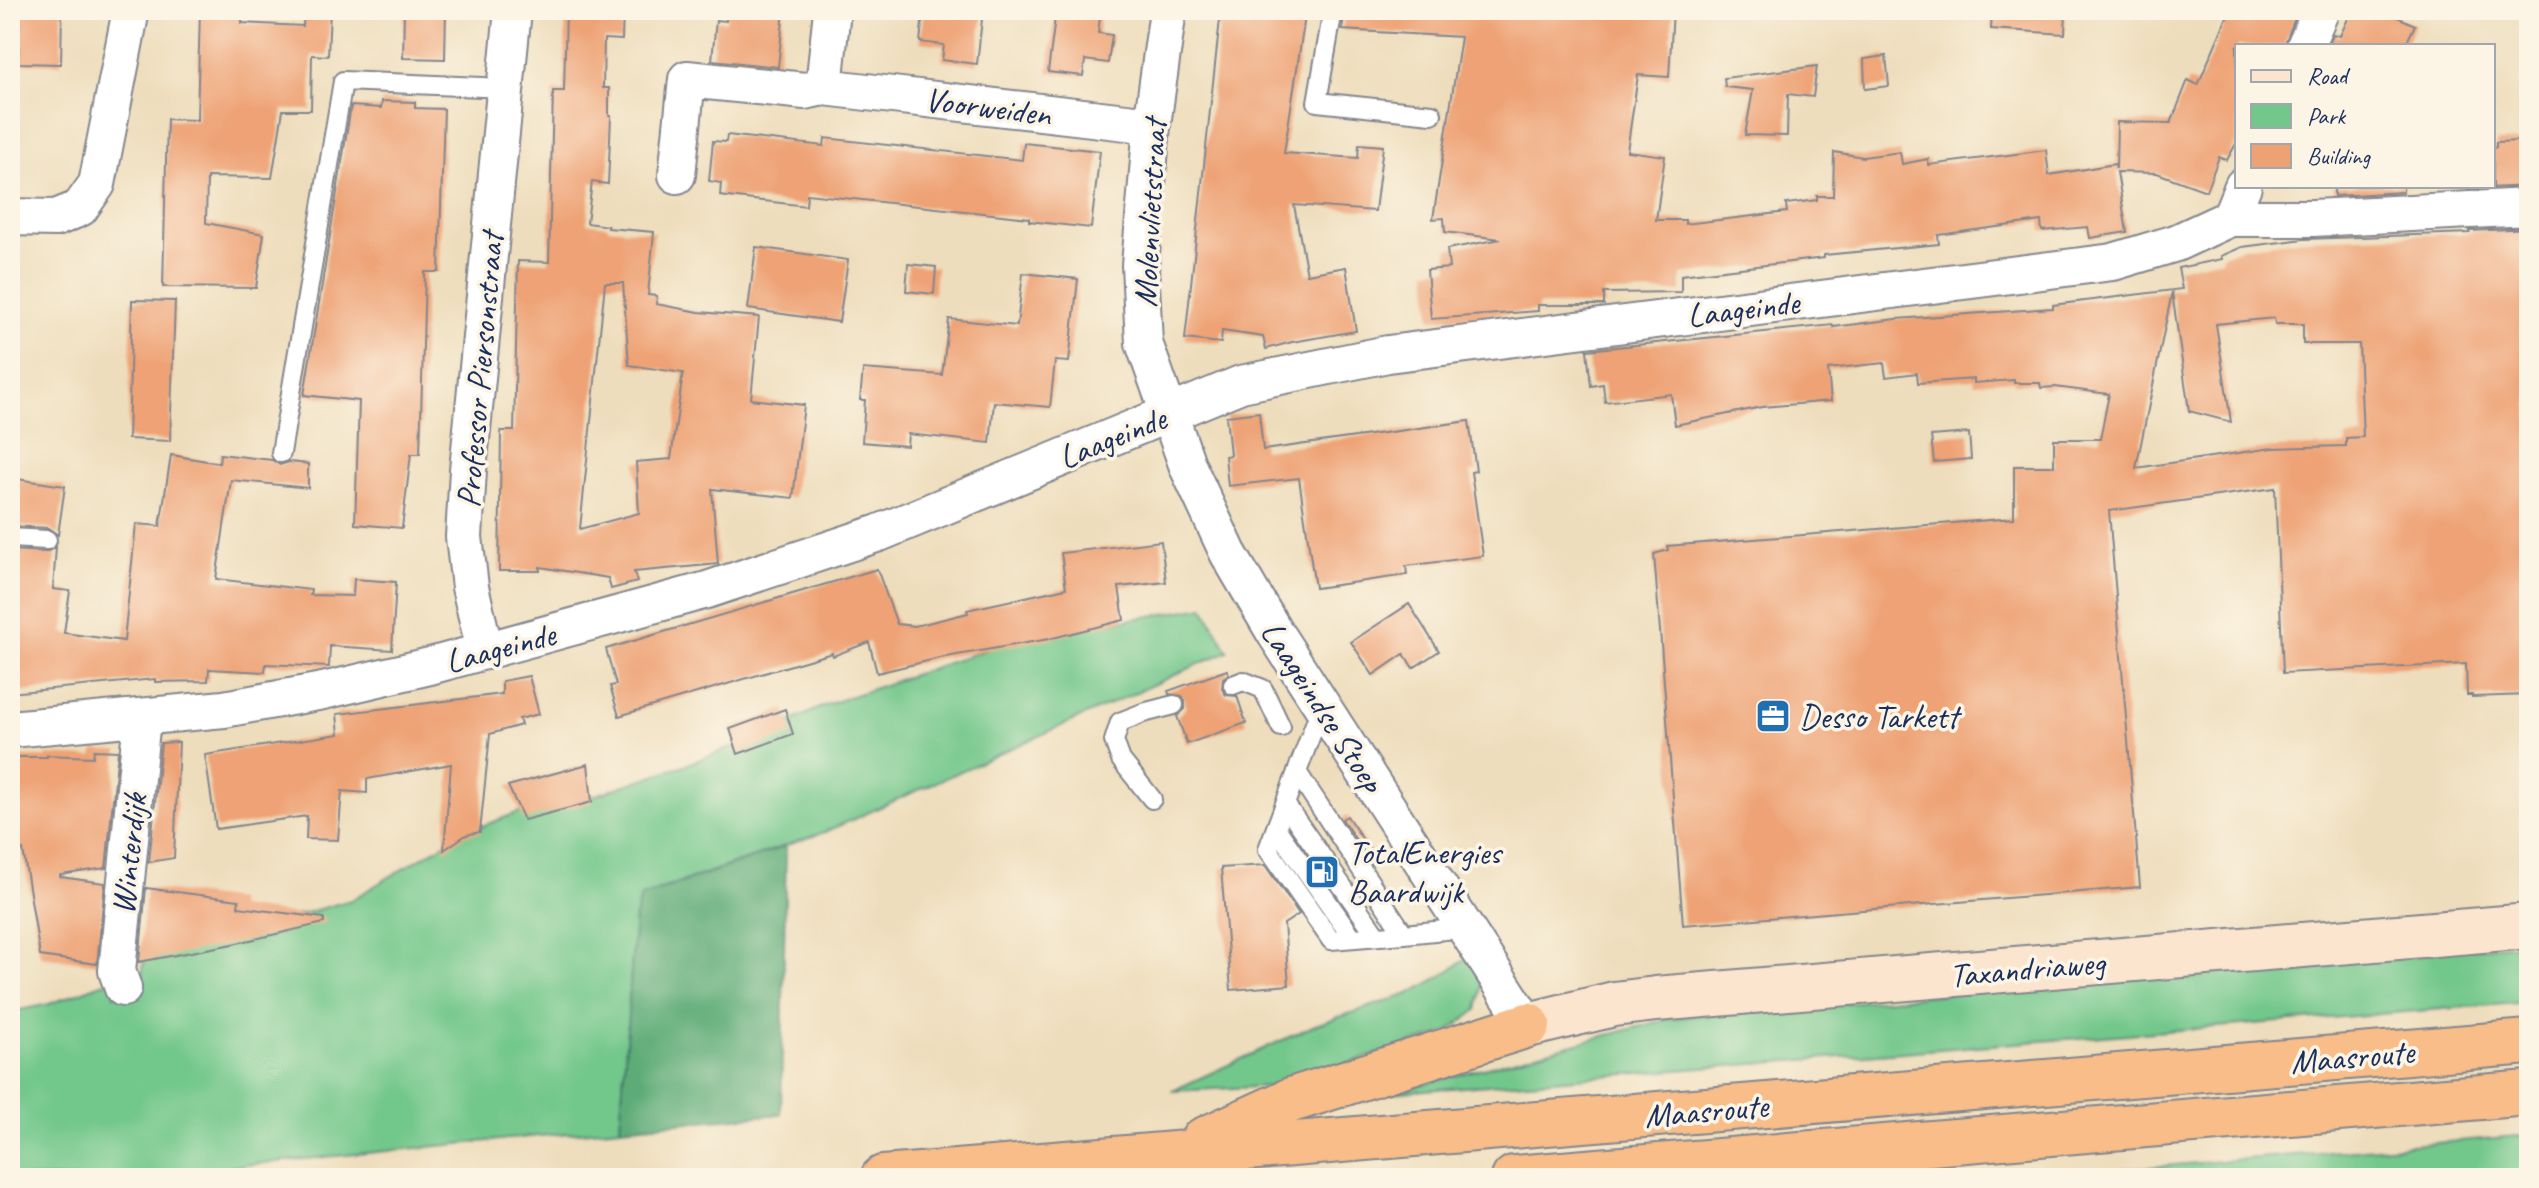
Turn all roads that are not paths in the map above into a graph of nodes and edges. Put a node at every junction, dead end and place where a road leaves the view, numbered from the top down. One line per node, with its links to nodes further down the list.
1 (131, 10): 15 (street)
2 (513, 10): 9 (street, Professor Piersonstraat)
3 (832, 10): 8 (street)
4 (1168, 10): 11 (street, Molenvlietstraat)
5 (1333, 10): 10 (lane)
6 (2321, 10): 7 (street)
7 (2306, 44)
8 (824, 87): 11 (street, Voorweiden); 12 (street, Voorweiden)
9 (505, 88): 17 (lane); 20 (street, Professor Piersonstraat)
10 (1432, 114)
11 (1152, 125): 16 (street, Molenvlietstraat)
12 (677, 175)
13 (2236, 202): 14 (street); 16 (street, Laageinde)
14 (2529, 207)
15 (10, 217)
16 (1169, 413): 20 (street, Laageinde); 23 (street, Laageindse Stoep)
17 (281, 453)
18 (10, 538): 19 (lane)
19 (47, 540)
20 (485, 651): 24 (street, Laageinde)
21 (1233, 685): 25 (lane)
22 (1174, 705): 28 (lane)
23 (1322, 705): 27 (lane); 31 (street, Laageindse Stoep)
24 (142, 718): 26 (street, Laageinde); 34 (street, Winterdijk)
25 (1281, 727)
26 (10, 729)
27 (1297, 772): 29 (lane); 32 (lane)
28 (1152, 799)
29 (1285, 804): 33 (lane); 33 (lane)
30 (2529, 926): 35 (main road, Taxandriaweg)
31 (1465, 928): 32 (lane); 35 (street, Laageindse Stoep)
32 (1404, 934): 33 (lane)
33 (1377, 936)
34 (123, 988)
35 (1528, 1025): 38 (highway)
36 (2529, 1042): 38 (highway, Maasroute)
37 (2529, 1093): 40 (highway, Maasroute)
38 (1174, 1154): 39 (highway, Maasroute)
39 (883, 1178)
40 (1514, 1178)

